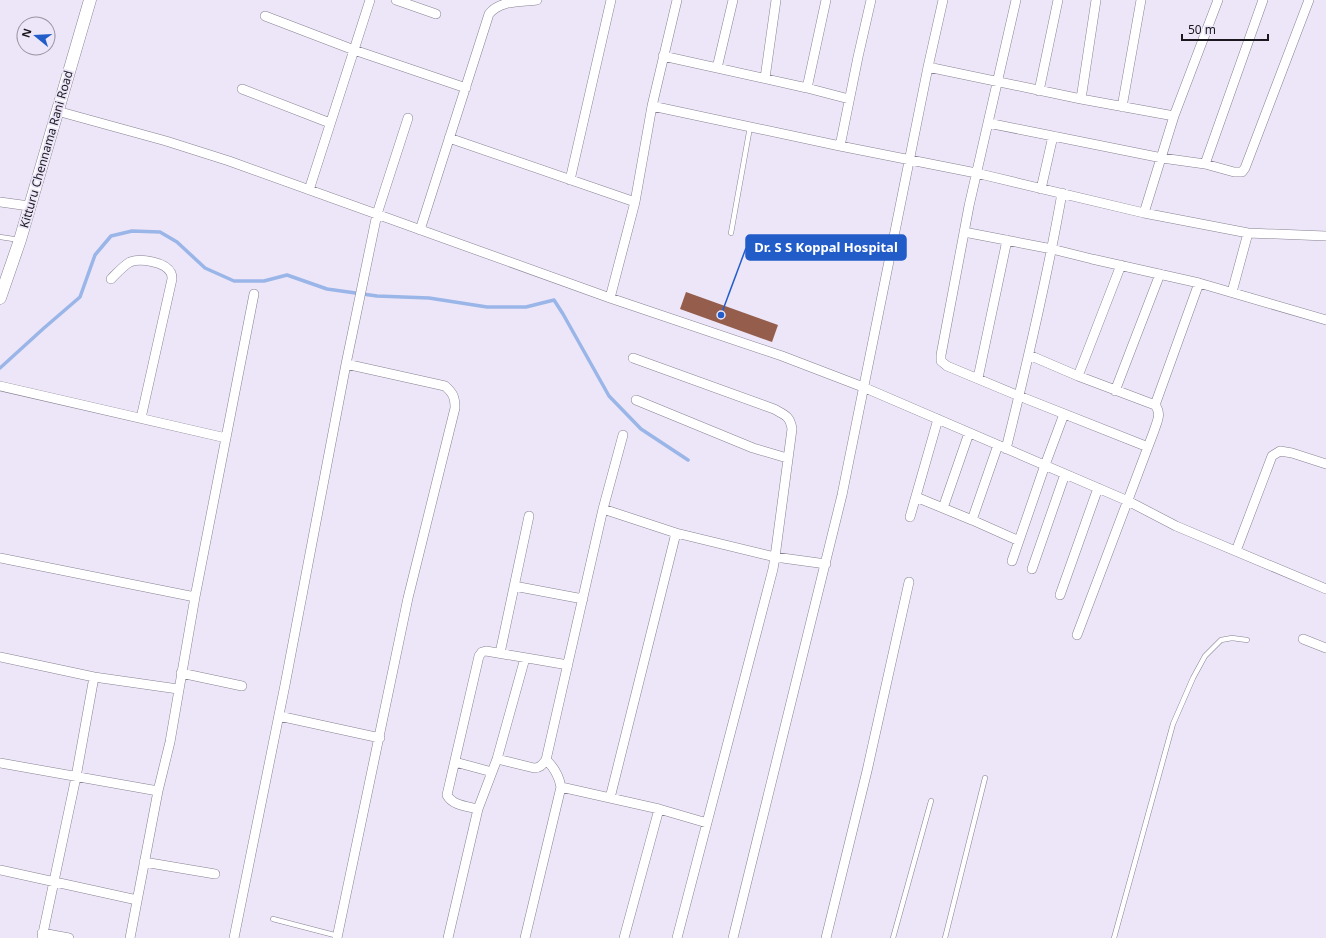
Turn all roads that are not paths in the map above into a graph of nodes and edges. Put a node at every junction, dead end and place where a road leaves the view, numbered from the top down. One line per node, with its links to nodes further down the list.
1 (90, 0): 35 (street, Kitturu Chennama Rani Road)
2 (370, 0): 21 (street)
3 (396, 0): 19 (street)
4 (537, 0): 27 (street)
5 (611, 0): 48 (street)
6 (677, 0): 22 (street)
7 (733, 0): 24 (street)
8 (776, 0): 25 (street)
9 (826, 0): 28 (street)
10 (870, 0): 32 (street)
11 (943, 0): 23 (street)
12 (1016, 0): 26 (street)
13 (1058, 0): 30 (street)
14 (1096, 0): 31 (street)
15 (1141, 0): 34 (street)
16 (1218, 0): 36 (street)
17 (1263, 0): 46 (street)
18 (1309, 0): 46 (street)
19 (436, 14)
20 (265, 16): 21 (street)
21 (354, 50): 27 (street); 38 (street)
22 (663, 56): 24 (street); 33 (street)
23 (928, 67): 26 (street); 45 (street)
24 (717, 68): 25 (street)
25 (765, 78): 28 (street)
26 (996, 82): 30 (street); 39 (street)
27 (466, 88): 42 (street)
28 (808, 88): 32 (street)
29 (242, 89): 38 (street)
30 (1039, 91): 31 (street)
31 (1081, 99): 34 (street)
32 (850, 100): 43 (street)
33 (652, 106): 40 (street); 53 (street)
34 (1122, 107): 36 (street)
35 (57, 111): 50 (street); 54 (street, Kitturu Chennama Rani Road)
36 (1174, 116): 44 (street)
37 (408, 118): 56 (street)
38 (330, 123): 50 (street)
39 (988, 123): 41 (street); 47 (street)
40 (750, 127): 43 (street); 59 (lane)
41 (1053, 136): 44 (street); 49 (street)
42 (449, 138): 48 (street); 57 (street)
43 (840, 146): 45 (street)
44 (1162, 158): 46 (street); 55 (street)
45 (909, 160): 47 (street); 81 (street)
46 (1205, 164)
47 (976, 173): 49 (street); 58 (street)
48 (570, 180): 53 (street)
49 (1041, 189): 51 (street)
50 (309, 190): 56 (street)
51 (1062, 193): 55 (street); 65 (street)
52 (0, 202): 54 (street)
53 (634, 202): 73 (street)
54 (29, 206): 63 (street, Kitturu Chennama Rani Road)
55 (1144, 213): 60 (street)
56 (377, 214): 57 (street); 77 (street)
57 (420, 230): 73 (street)
58 (964, 232): 64 (street); 79 (street)
59 (731, 233)
60 (1248, 233): 61 (street); 70 (street)
61 (1326, 236)
62 (0, 237): 63 (lane)
63 (20, 240): 72 (street, Kitturu Chennama Rani Road)
64 (1007, 240): 65 (street); 79 (street)
65 (1052, 249): 66 (street); 75 (street)
66 (1121, 265): 67 (street); 78 (street)
67 (1160, 274): 69 (street); 82 (street)
68 (111, 279): 87 (street)
69 (1199, 283): 70 (street); 85 (street)
70 (1232, 292): 74 (street)
71 (254, 294): 91 (street)
72 (0, 298)
73 (610, 298): 81 (street)
74 (1326, 320)
75 (1029, 355): 78 (street); 83 (street)
76 (633, 358): 94 (street)
77 (346, 364): 132 (street); 133 (street)
78 (1078, 376): 82 (street)
79 (978, 378): 83 (street)
80 (0, 386): 87 (street)
81 (863, 387): 88 (street); 112 (street)
82 (1115, 391): 85 (street)
83 (1019, 396): 86 (street); 92 (street)
84 (636, 400): 94 (street)
85 (1155, 406): 93 (street)
86 (1064, 414): 93 (street); 96 (street)
87 (141, 418): 91 (street)
88 (938, 419): 89 (street); 99 (street)
89 (969, 432): 92 (street); 101 (street)
90 (623, 435): 102 (street)
91 (226, 438): 118 (street)
92 (1002, 447): 96 (street); 105 (street)
93 (1148, 447): 100 (street)
94 (788, 458): 109 (street)
95 (1326, 464): 108 (street)
96 (1044, 465): 97 (street); 107 (street)
97 (1065, 474): 98 (street); 113 (street)
98 (1098, 488): 100 (street); 117 (street)
99 (916, 497): 101 (street); 104 (street)
100 (1128, 501): 108 (street); 120 (street)
101 (943, 508): 105 (street)
102 (603, 509): 106 (street); 119 (street)
103 (529, 516): 115 (street)
104 (910, 517)
105 (972, 520): 107 (street)
106 (676, 533): 109 (street); 143 (street)
107 (1019, 541): 111 (street)
108 (1236, 551): 116 (street)
109 (775, 557): 112 (street); 147 (street)
110 (0, 558): 118 (street)
111 (1012, 561)
112 (826, 564): 163 (street)
113 (1032, 569)
114 (908, 582): 164 (street)
115 (514, 586): 119 (street); 124 (street)
116 (1326, 589)
117 (1060, 595)
118 (195, 597): 128 (street)
119 (583, 599): 127 (street)
120 (1077, 635)
121 (1303, 639): 123 (street)
122 (1247, 640): 167 (lane)
123 (1326, 648)
124 (500, 653): 126 (street); 136 (street)
125 (0, 656): 129 (street)
126 (525, 658): 127 (street); 134 (street)
127 (568, 665): 135 (street)
128 (181, 673): 130 (street); 131 (street)
129 (94, 677): 131 (street); 139 (street)
130 (242, 686)
131 (178, 689): 142 (street)
132 (279, 716): 133 (street); 158 (street)
133 (380, 738): 155 (street)
134 (497, 759): 135 (street); 138 (street)
135 (546, 760): 141 (street)
136 (454, 762): 138 (street); 145 (street)
137 (0, 763): 139 (street)
138 (492, 772): 145 (street)
139 (76, 777): 142 (street); 151 (street)
140 (985, 778): 166 (lane)
141 (561, 787): 143 (street); 160 (street)
142 (158, 791): 148 (street)
143 (610, 798): 146 (street)
144 (931, 801): 165 (lane)
145 (478, 809): 159 (street)
146 (659, 809): 147 (street); 161 (street)
147 (707, 823): 162 (street)
148 (144, 862): 150 (street); 152 (street)
149 (0, 870): 151 (street)
150 (214, 874)
151 (53, 882): 152 (street); 154 (street)
152 (137, 900): 157 (street)
153 (273, 919): 155 (lane)
154 (42, 936): 156 (street)
155 (338, 937)
156 (69, 938)
157 (130, 938)
158 (234, 938)
159 (448, 938)
160 (525, 938)
161 (624, 938)
162 (677, 938)
163 (733, 938)
164 (826, 938)
165 (893, 938)
166 (945, 938)
167 (1114, 938)

